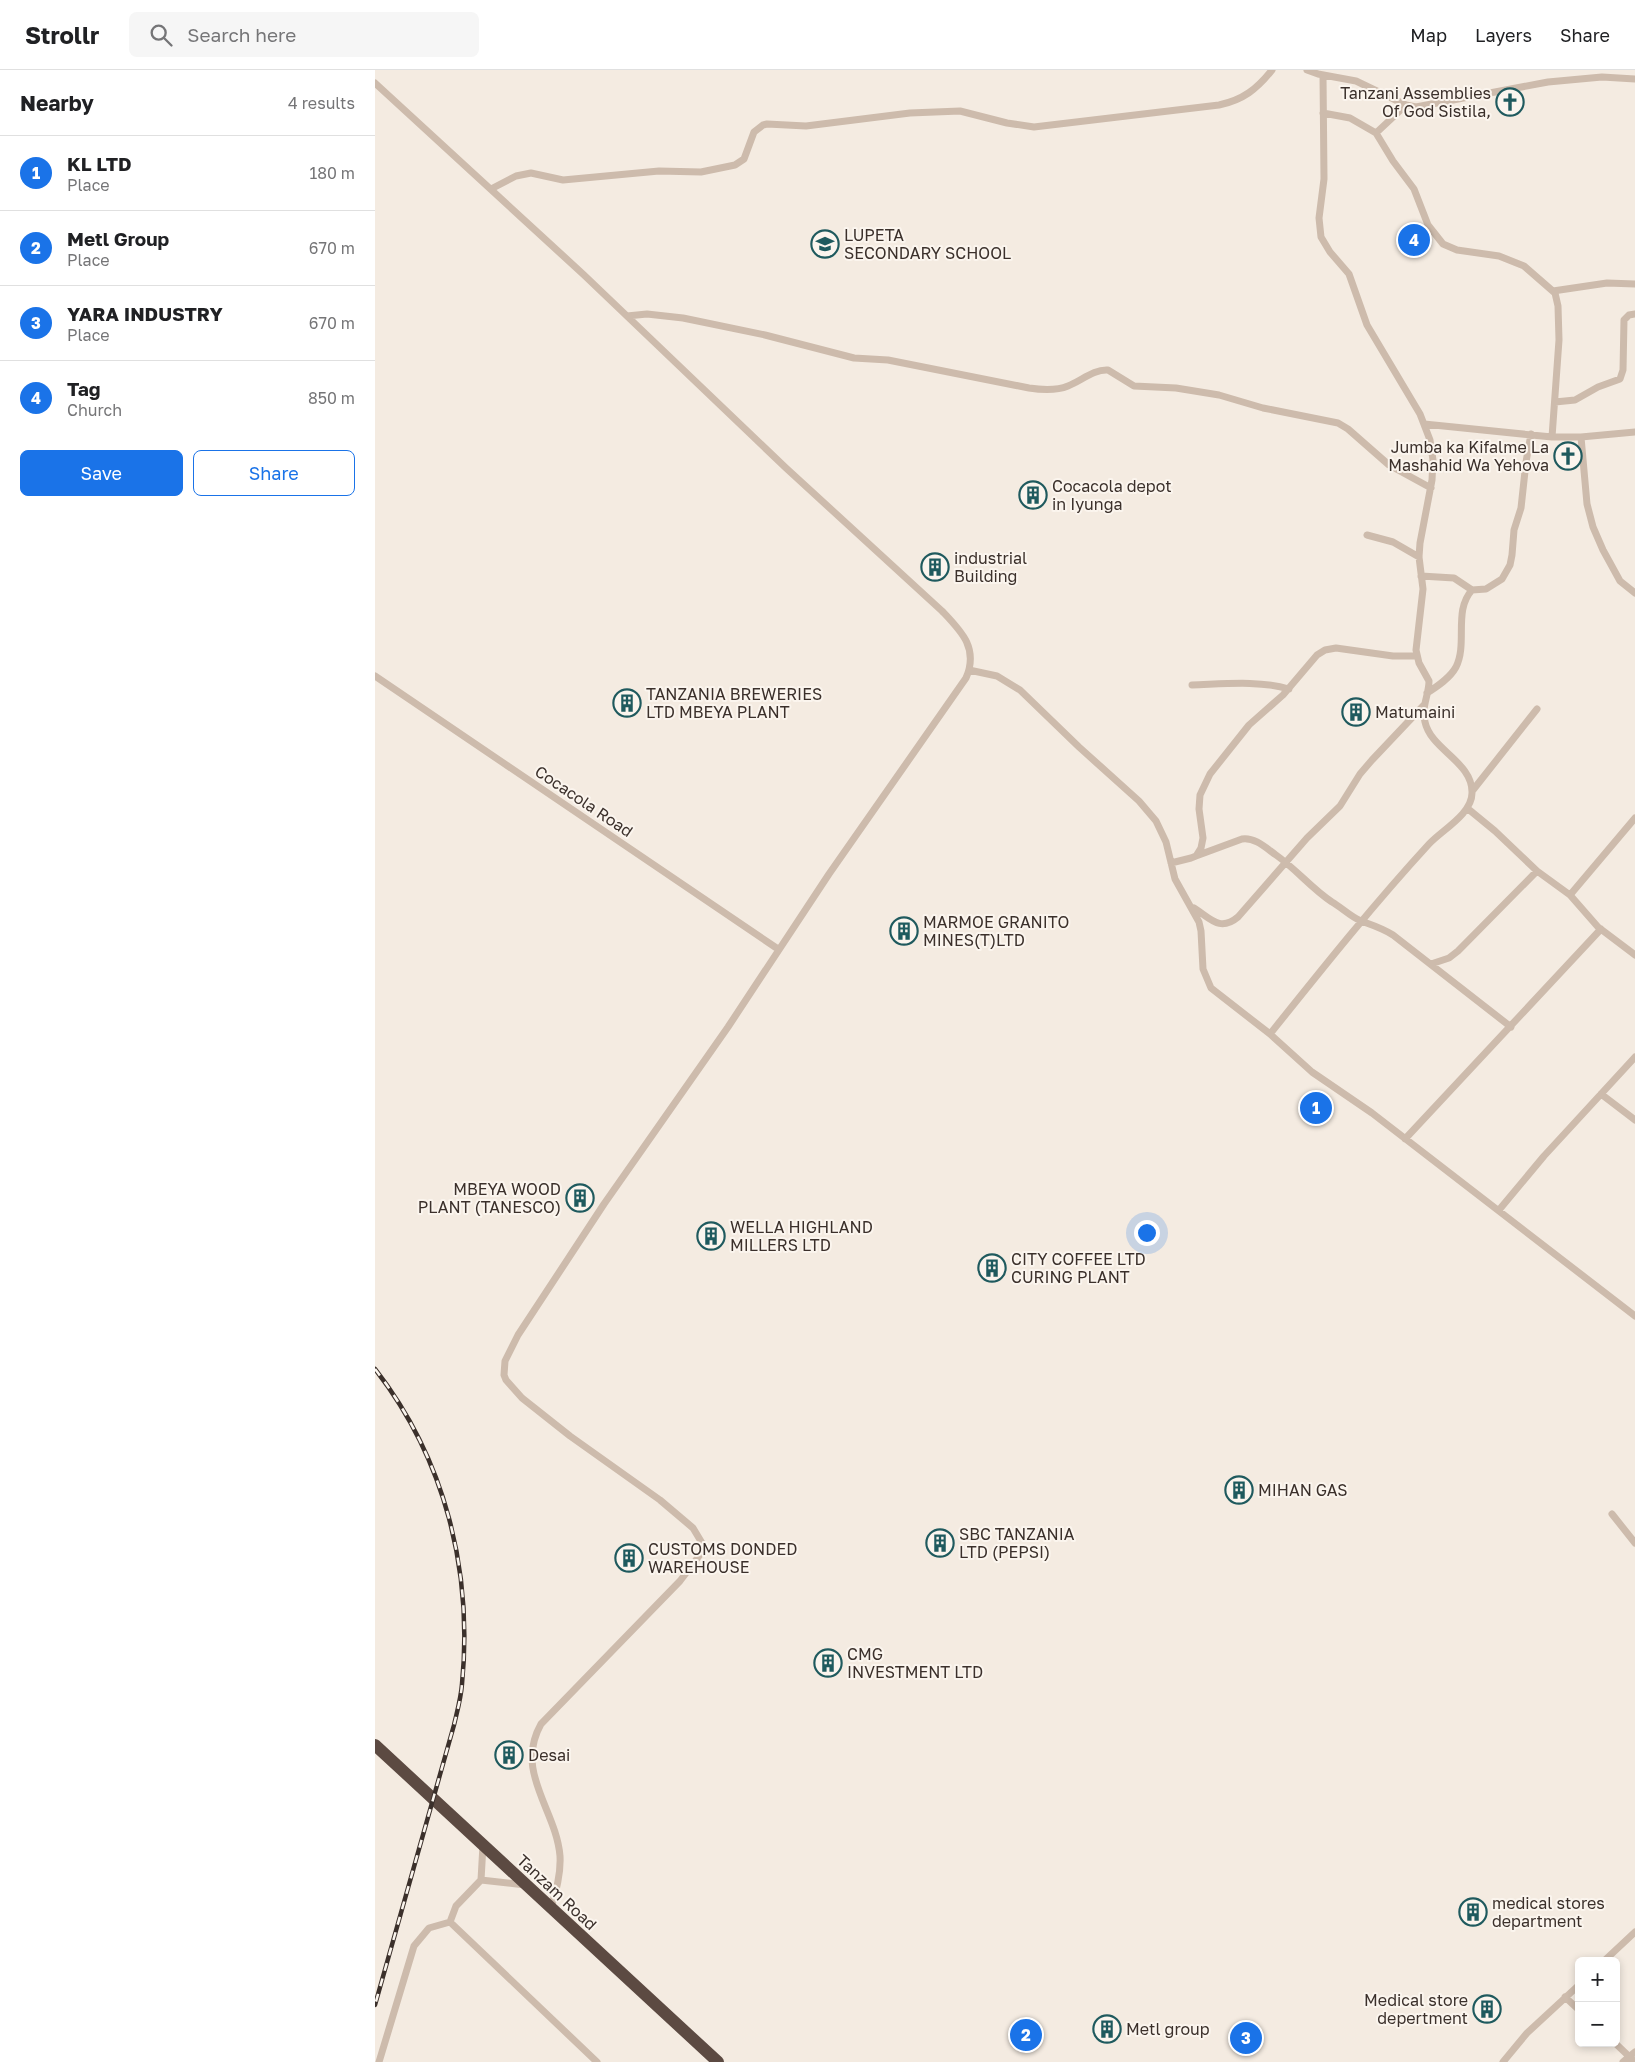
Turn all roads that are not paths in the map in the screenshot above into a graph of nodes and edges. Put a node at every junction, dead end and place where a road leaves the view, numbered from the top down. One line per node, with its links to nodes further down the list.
1 (1272, 70): 9 (street)
2 (1307, 70): 3 (street)
3 (1319, 73): 6 (street); 7 (street)
4 (1635, 79): 6 (street)
5 (375, 83): 9 (street)
6 (1406, 105): 8 (street)
7 (1323, 113): 8 (street); 15 (street)
8 (1376, 133): 11 (street)
9 (491, 189): 13 (street)
10 (1635, 284): 11 (street)
11 (1553, 291): 14 (street)
12 (1635, 314): 14 (street)
13 (627, 316): 20 (street); 27 (street)
14 (1555, 402): 18 (street)
15 (1425, 424): 17 (street); 20 (street)
16 (1635, 432): 19 (street)
17 (1531, 434): 18 (street); 24 (street)
18 (1553, 437): 19 (street)
19 (1581, 437): 25 (street)
20 (1431, 488): 22 (street)
21 (1367, 535): 22 (street)
22 (1419, 557): 23 (street)
23 (1421, 576): 24 (street); 26 (street)
24 (1472, 590): 31 (street)
25 (1635, 593)
26 (1417, 656): 30 (street); 31 (street)
27 (969, 670): 39 (street); 45 (street)
28 (375, 676): 45 (street, Cocacola Road)
29 (1192, 685): 30 (street)
30 (1289, 689): 37 (street)
31 (1427, 693): 32 (street)
32 (1424, 705): 34 (street); 38 (street)
33 (1537, 709): 34 (street)
34 (1473, 790): 35 (street)
35 (1467, 808): 40 (street); 43 (street)
36 (1635, 818): 41 (street)
37 (1196, 856): 38 (street); 39 (street)
38 (1286, 862): 42 (street); 43 (street)
39 (1171, 863): 42 (street)
40 (1537, 871): 41 (street); 47 (street)
41 (1570, 895): 44 (street)
42 (1192, 906): 49 (street)
43 (1361, 921): 47 (street); 49 (street)
44 (1601, 929): 46 (street); 48 (street)
45 (778, 949): 62 (street)
46 (1635, 955)
47 (1431, 964): 48 (street)
48 (1511, 1027): 53 (street)
49 (1270, 1034): 53 (street)
50 (1635, 1057): 51 (street)
51 (1601, 1094): 52 (street); 54 (street)
52 (1635, 1120)
53 (1405, 1140): 54 (street)
54 (1499, 1210): 55 (street)
55 (1635, 1316)
56 (1611, 1514): 57 (street)
57 (1635, 1543)
58 (375, 1744): 59 (highway, Tanzam Road)
59 (483, 1845): 60 (street); 61 (highway, Tanzam Road)
60 (481, 1880): 61 (street); 63 (street)
61 (527, 1886): 62 (highway, Tanzam Road)
62 (550, 1908): 73 (highway, Tanzam Road)
63 (450, 1922): 71 (street); 72 (street)
64 (1635, 1932): 65 (street)
65 (1608, 1957)
66 (1575, 1988): 67 (street)
67 (1565, 1997): 68 (street); 74 (street)
68 (1575, 2006)
69 (1620, 2046): 70 (street)
70 (1632, 2054): 75 (street); 76 (street)
71 (379, 2062)
72 (597, 2062)
73 (718, 2062)
74 (1503, 2062)
75 (1623, 2062)
76 (1635, 2062)

